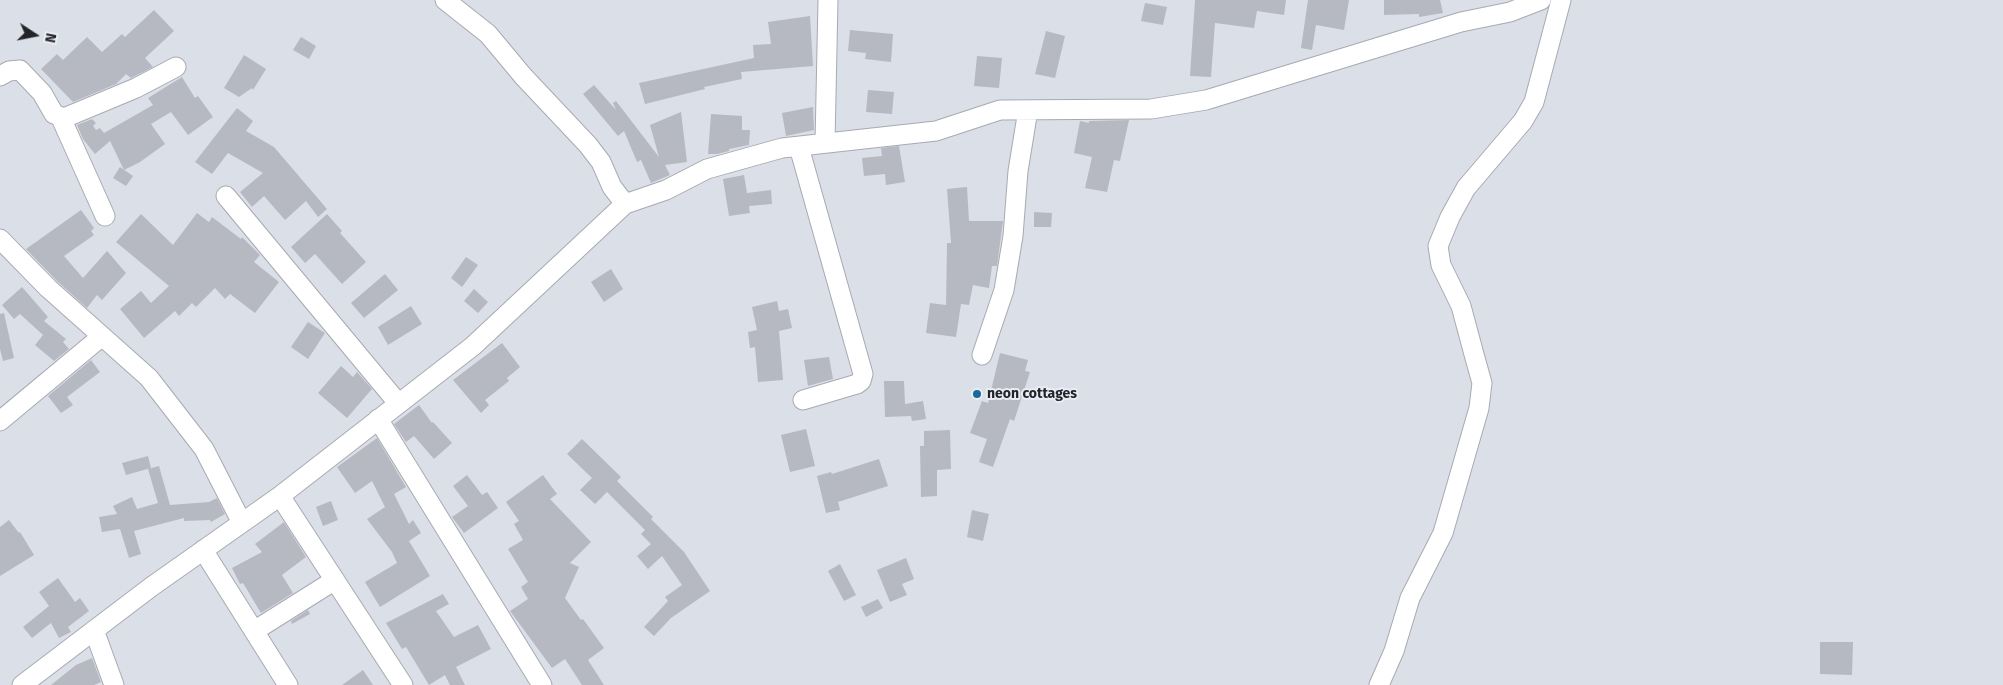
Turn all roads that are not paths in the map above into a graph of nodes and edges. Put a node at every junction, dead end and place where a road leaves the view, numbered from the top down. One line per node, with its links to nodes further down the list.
1 (445, 0): 12 (street)
2 (828, 0): 9 (street)
3 (1541, 0): 7 (street)
4 (1561, 0): 32 (street)
5 (176, 68): 8 (street)
6 (0, 76): 8 (street)
7 (1028, 110): 9 (street); 16 (street)
8 (61, 118): 13 (street)
9 (825, 144): 10 (street)
10 (799, 146): 12 (street); 17 (street)
11 (226, 196): 18 (street)
12 (625, 204): 18 (street)
13 (105, 216)
14 (0, 239): 15 (street)
15 (102, 337): 20 (street); 22 (street)
16 (982, 354)
17 (803, 400)
18 (398, 403): 19 (street)
19 (378, 419): 21 (street); 31 (street)
20 (0, 421)
21 (280, 496): 22 (street); 24 (street)
22 (242, 522): 23 (street)
23 (203, 550): 25 (street); 26 (street)
24 (335, 580): 26 (street); 30 (street)
25 (94, 630): 27 (street); 28 (street)
26 (254, 631): 29 (street)
27 (22, 685)
28 (114, 685)
29 (288, 685)
30 (403, 685)
31 (542, 685)
32 (1379, 685)

